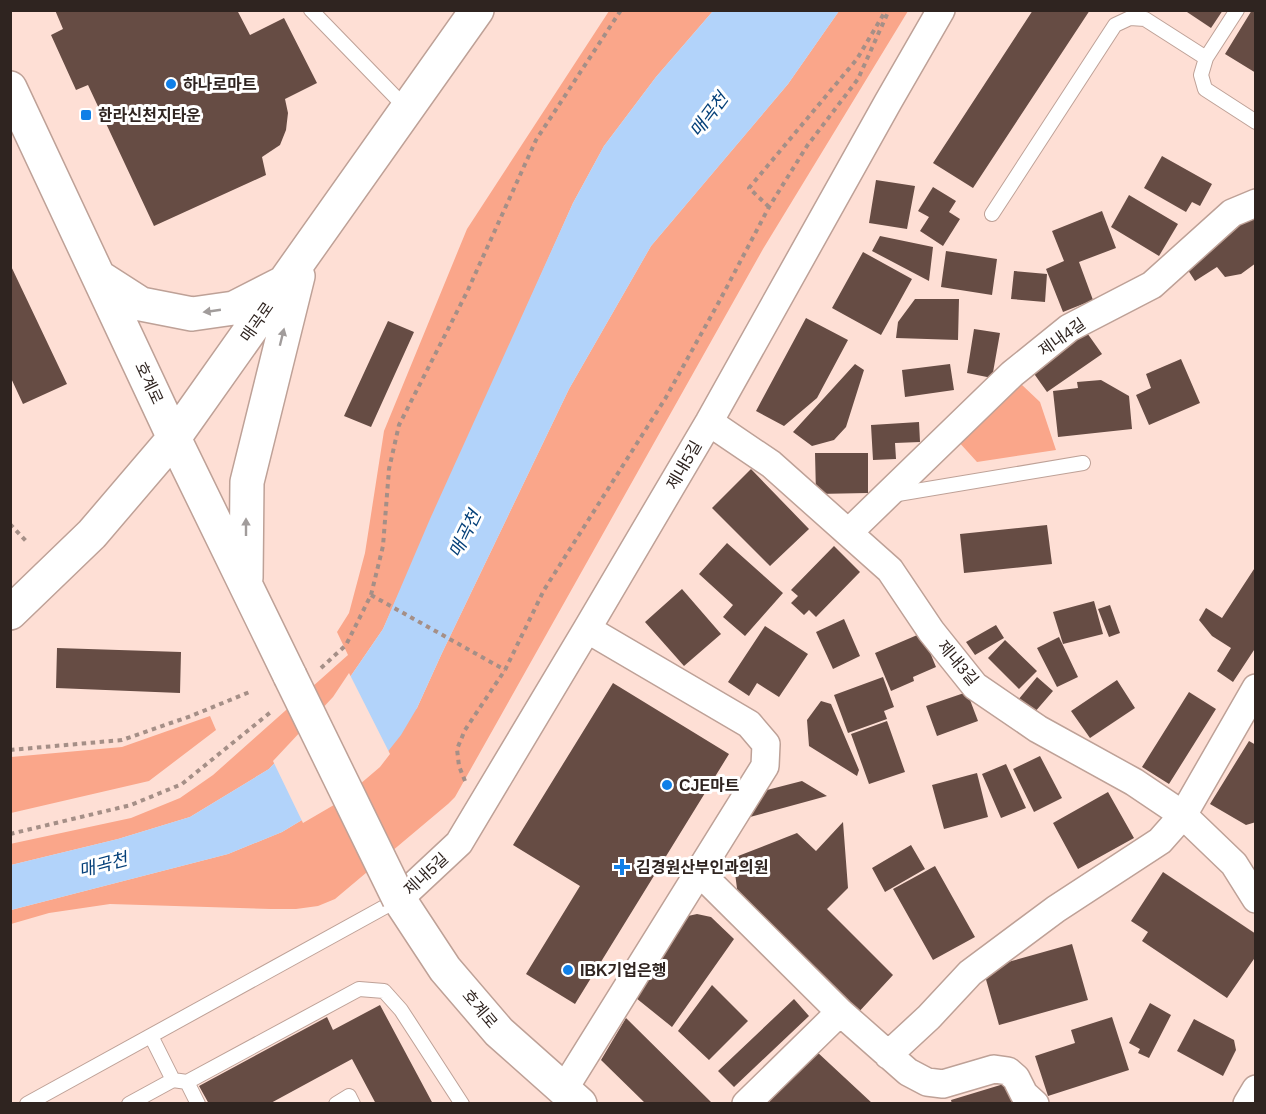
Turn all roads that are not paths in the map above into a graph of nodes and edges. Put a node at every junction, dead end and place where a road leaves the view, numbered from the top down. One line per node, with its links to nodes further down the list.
1 (311, 10): 7 (lane)
2 (477, 10): 7 (street, 매곡로)
3 (941, 10): 14 (street, 제내5길)
4 (1237, 10): 5 (lane)
5 (1206, 58): 8 (lane); 10 (lane)
6 (10, 88): 12 (street, 호계로)
7 (407, 109): 11 (street, 매곡로)
8 (1256, 122)
9 (1256, 203): 17 (street, 제내4길)
10 (992, 214)
11 (304, 256): 13 (street, 매곡로); 19 (street, one-way to 11)
12 (99, 278): 13 (street, one-way to 12); 15 (street, 호계로)
13 (285, 282): 15 (street, 매곡로)
14 (709, 422): 18 (street, 제내3길); 21 (street, 제내5길)
15 (174, 438): 19 (street, 호계로); 20 (street, 매곡로)
16 (1083, 463): 17 (lane)
17 (886, 496): 18 (street, 제내4길)
18 (849, 532): 23 (street, 제내3길)
19 (246, 586): 25 (street, 호계로, bridge)
20 (10, 613)
21 (587, 629): 24 (street); 25 (street, 제내5길)
22 (1256, 688): 23 (street)
23 (1183, 815): 26 (street, 제내3길); 29 (street)
24 (699, 872): 27 (street); 32 (street)
25 (399, 899): 28 (lane); 32 (street, 호계로)
26 (1256, 899)
27 (840, 1012): 29 (street); 39 (street)
28 (151, 1036): 30 (lane); 33 (lane)
29 (888, 1055): 40 (street)
30 (180, 1081): 34 (lane); 35 (lane); 38 (lane)
31 (1256, 1089): 41 (street)
32 (572, 1096)
33 (27, 1104)
34 (129, 1104)
35 (198, 1104)
36 (336, 1104): 37 (lane)
37 (353, 1104)
38 (462, 1104)
39 (746, 1104)
40 (1035, 1104)
41 (1247, 1104)

